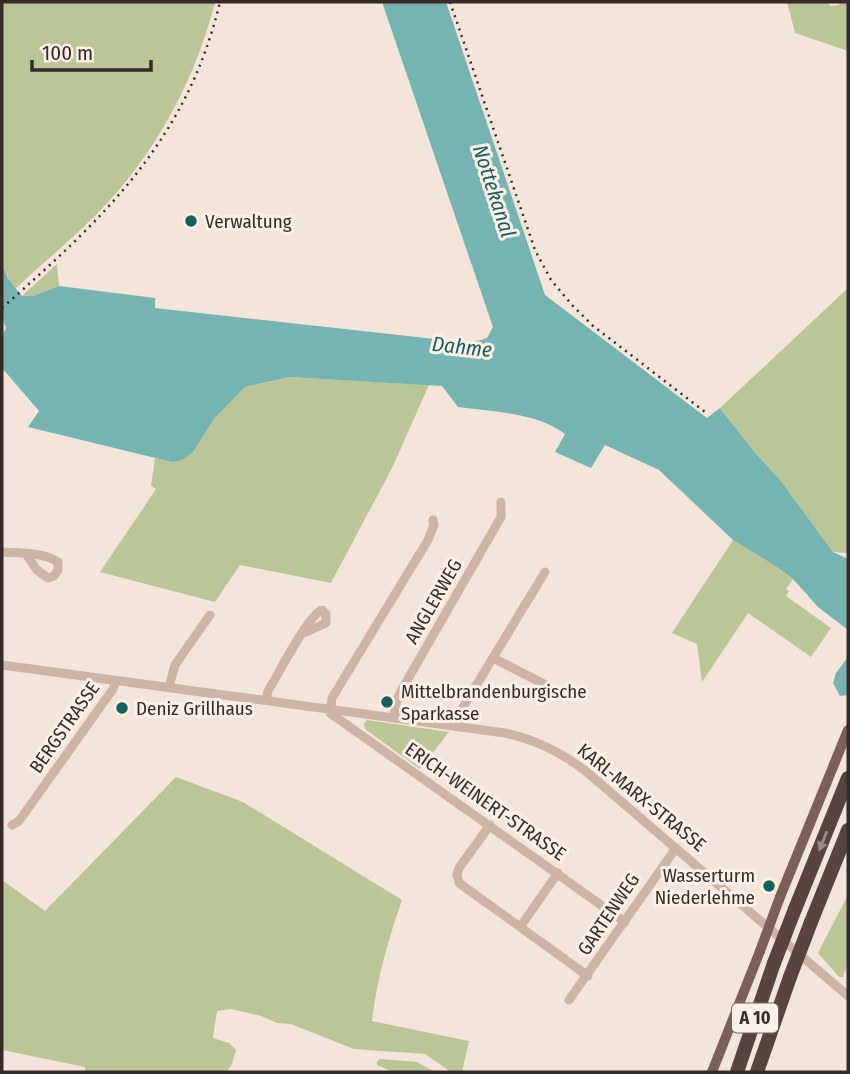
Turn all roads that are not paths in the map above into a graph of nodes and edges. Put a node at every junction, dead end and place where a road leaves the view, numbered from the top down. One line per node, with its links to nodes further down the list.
1 (501, 502): 15 (street, ANGLERWEG)
2 (433, 520): 14 (street)
3 (2, 552): 4 (street)
4 (26, 554)
5 (545, 572): 8 (street)
6 (210, 615): 12 (street)
7 (302, 634): 13 (street)
8 (493, 657): 11 (street); 16 (street)
9 (2, 665): 10 (street, KARL-MARX-STRASSE)
10 (116, 681): 12 (street, KARL-MARX-STRASSE); 19 (street, BERGSTRASSE)
11 (544, 684)
12 (169, 687): 13 (street, KARL-MARX-STRASSE)
13 (265, 700): 14 (street, KARL-MARX-STRASSE)
14 (330, 708): 15 (street, KARL-MARX-STRASSE); 20 (street, ERICH-WEINERT-STRASSE)
15 (394, 717): 16 (street, KARL-MARX-STRASSE)
16 (457, 726): 22 (street, KARL-MARX-STRASSE)
17 (848, 730): 29 (main road, bridge)
18 (848, 778): 30 (highway, A 10, one-way to 30, bridge)
19 (12, 825)
20 (491, 825): 23 (street, ERICH-WEINERT-STRASSE); 25 (street)
21 (848, 830): 31 (highway, A 10, bridge)
22 (676, 848): 24 (street, GARTENWEG); 27 (street, KARL-MARX-STRASSE)
23 (558, 873): 24 (street, ERICH-WEINERT-STRASSE); 25 (street)
24 (625, 922): 26 (street, GARTENWEG)
25 (520, 928): 26 (street)
26 (588, 976): 28 (street, GARTENWEG)
27 (848, 996)
28 (569, 1000)
29 (712, 1072)
30 (737, 1072)
31 (757, 1072)

